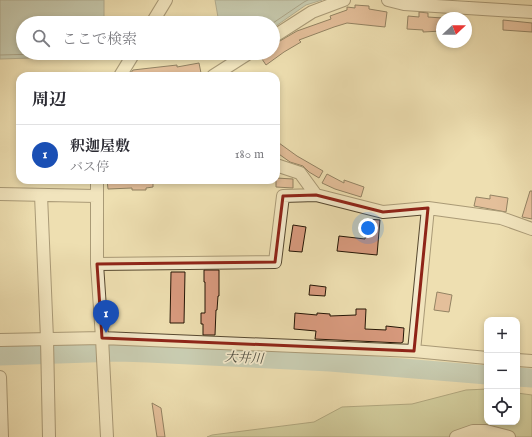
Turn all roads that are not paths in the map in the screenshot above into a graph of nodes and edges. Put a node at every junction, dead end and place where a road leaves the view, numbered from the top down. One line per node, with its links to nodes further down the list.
1 (166, 0): 5 (street)
2 (344, 0): 6 (street)
3 (388, 0): 4 (street)
4 (532, 12)
5 (156, 16)
6 (280, 33)
7 (130, 60): 9 (street)
8 (237, 60): 10 (street)
9 (122, 72)
10 (219, 72)
11 (280, 166): 15 (street)
12 (97, 184): 16 (street)
13 (0, 194): 14 (street)
14 (41, 195): 16 (street); 21 (street)
15 (316, 195): 17 (street); 19 (street)
16 (96, 196): 19 (street)
17 (428, 208): 18 (street); 23 (street)
18 (532, 229)
19 (97, 264): 20 (street)
20 (102, 338): 21 (street); 23 (street); 30 (street)
21 (47, 339): 22 (street); 29 (street)
22 (0, 340)
23 (414, 351): 24 (street)
24 (484, 358)
25 (520, 360): 26 (street)
26 (532, 361)
27 (0, 377): 28 (street)
28 (2, 437)
29 (49, 437)
30 (107, 437)
31 (456, 437): 32 (street)
32 (509, 437)

